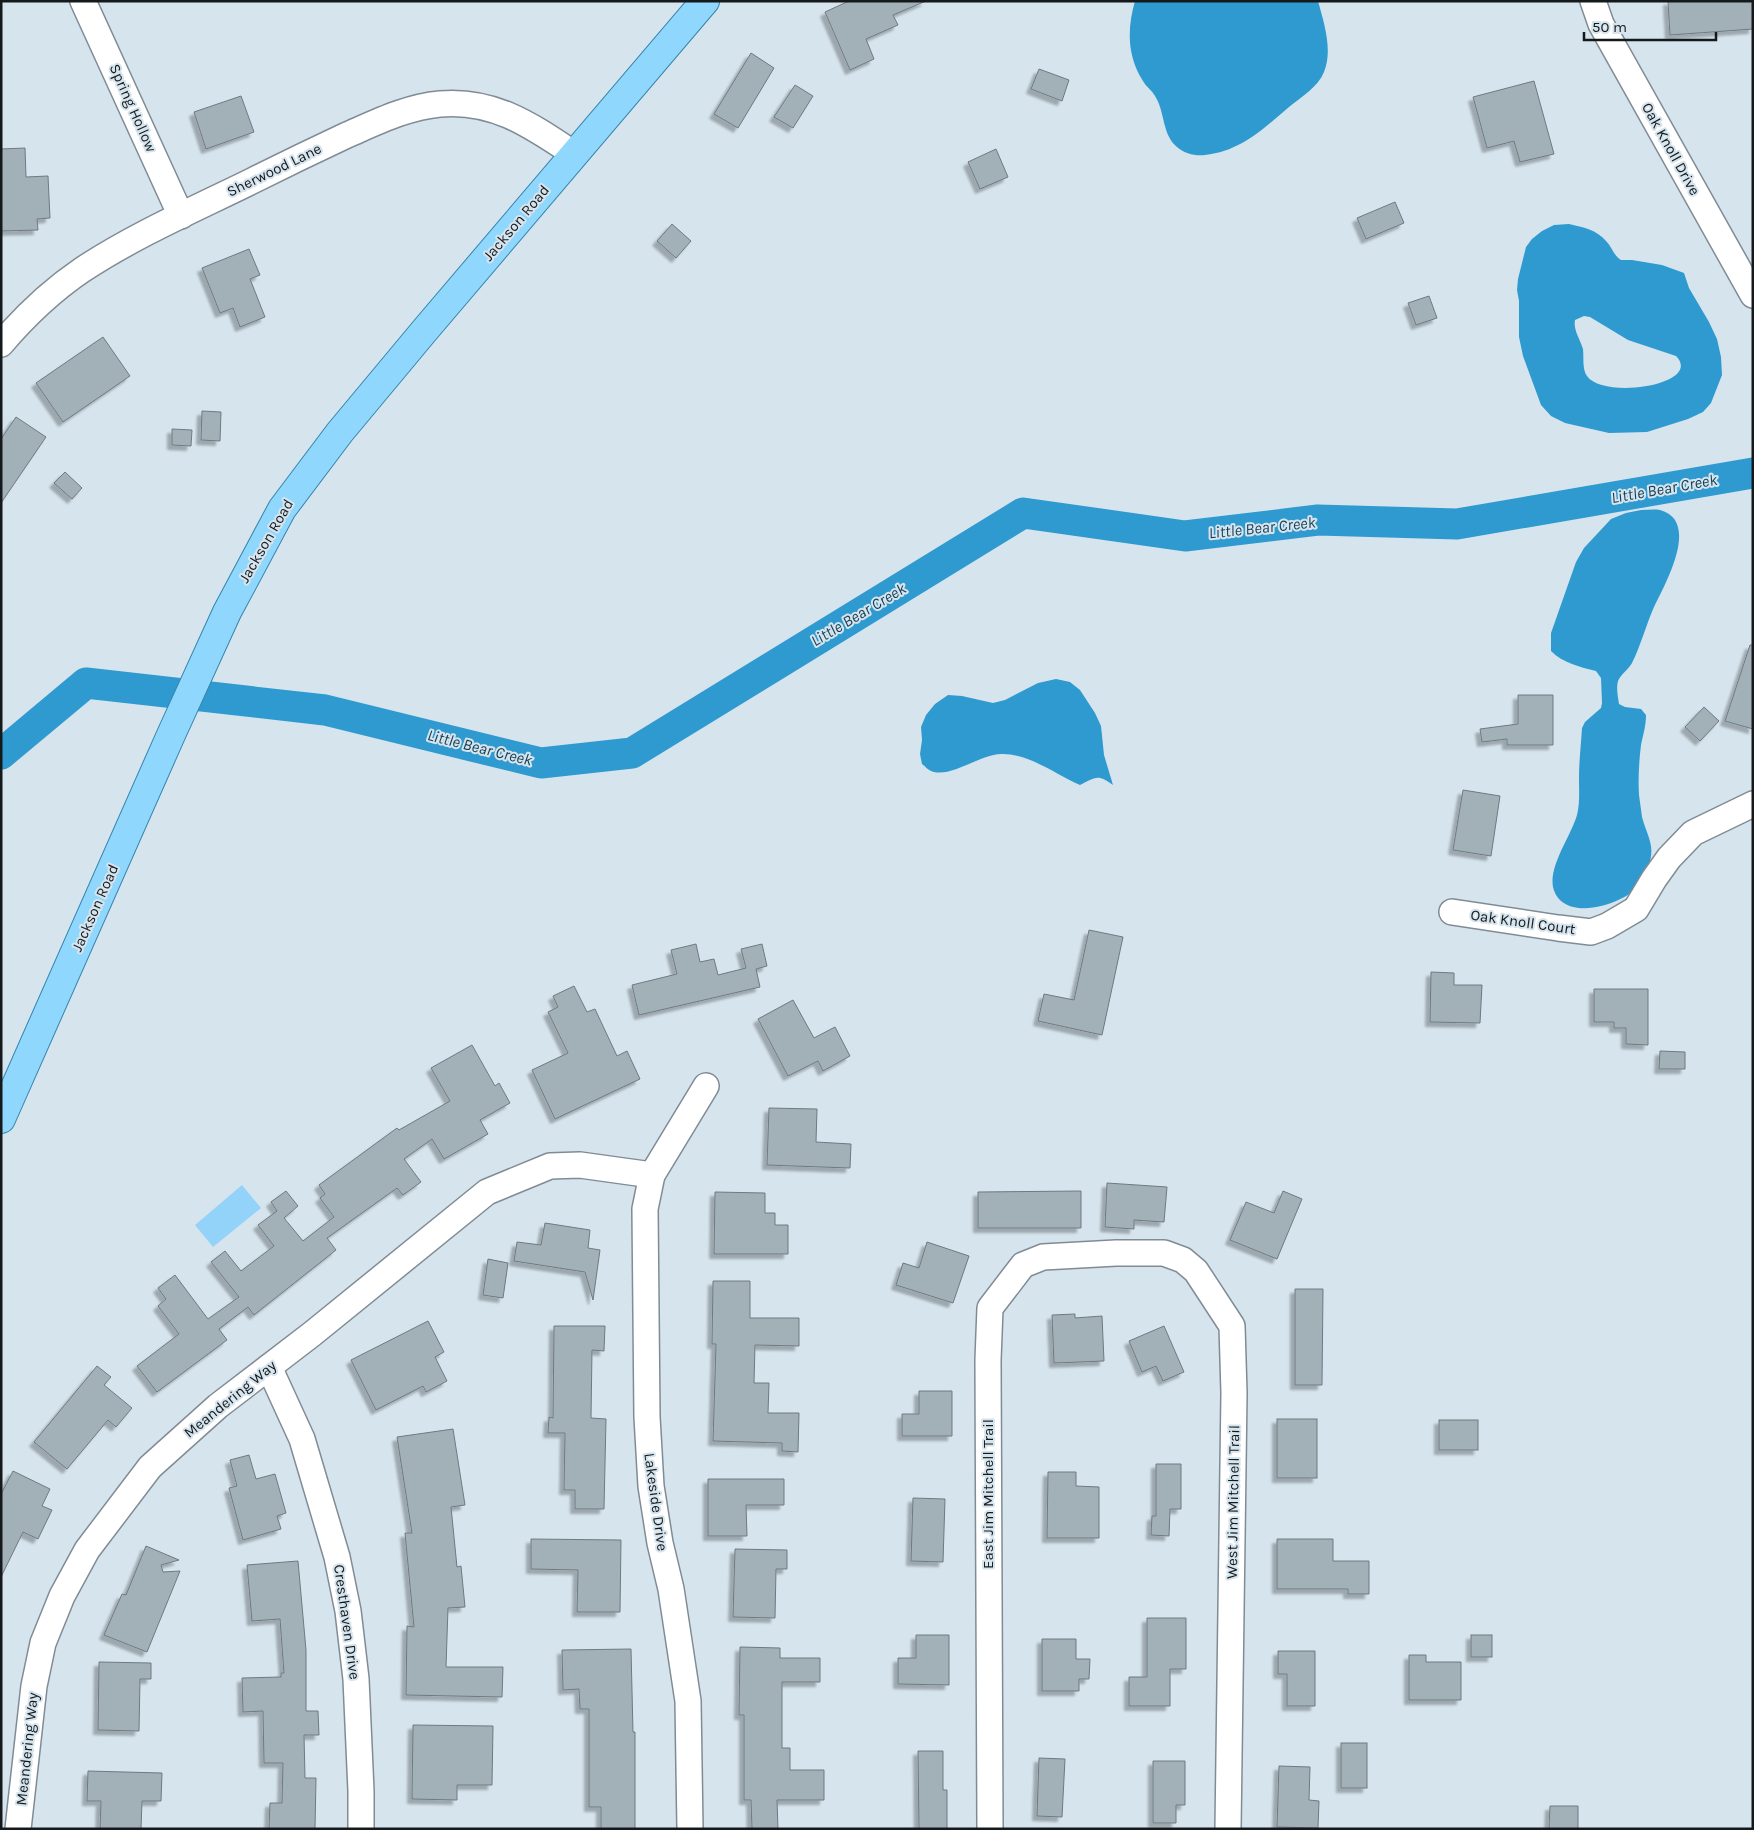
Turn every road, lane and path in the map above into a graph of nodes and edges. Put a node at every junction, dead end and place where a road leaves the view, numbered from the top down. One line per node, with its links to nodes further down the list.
1 (83, 1): 5 (street, Spring Hollow)
2 (705, 1): 4 (main road, Jackson Road)
3 (1593, 1): 6 (street, Oak Knoll Drive)
4 (574, 154): 5 (street, Sherwood Lane); 11 (main road, Jackson Road)
5 (181, 216): 7 (street, Sherwood Lane)
6 (1753, 295)
7 (1, 344)
8 (1753, 804): 9 (street, Oak Knoll Court)
9 (1452, 912)
10 (706, 1086): 12 (street, Lakeside Drive)
11 (1, 1119)
12 (652, 1175): 14 (street, Meandering Way); 17 (street, Lakeside Drive)
13 (1116, 1253): 18 (street, East Jim Mitchell Trail); 19 (street, West Jim Mitchell Trail)
14 (269, 1367): 15 (street, Meandering Way); 16 (street, Cresthaven Drive)
15 (18, 1829)
16 (361, 1829)
17 (690, 1829)
18 (990, 1829)
19 (1228, 1829)

